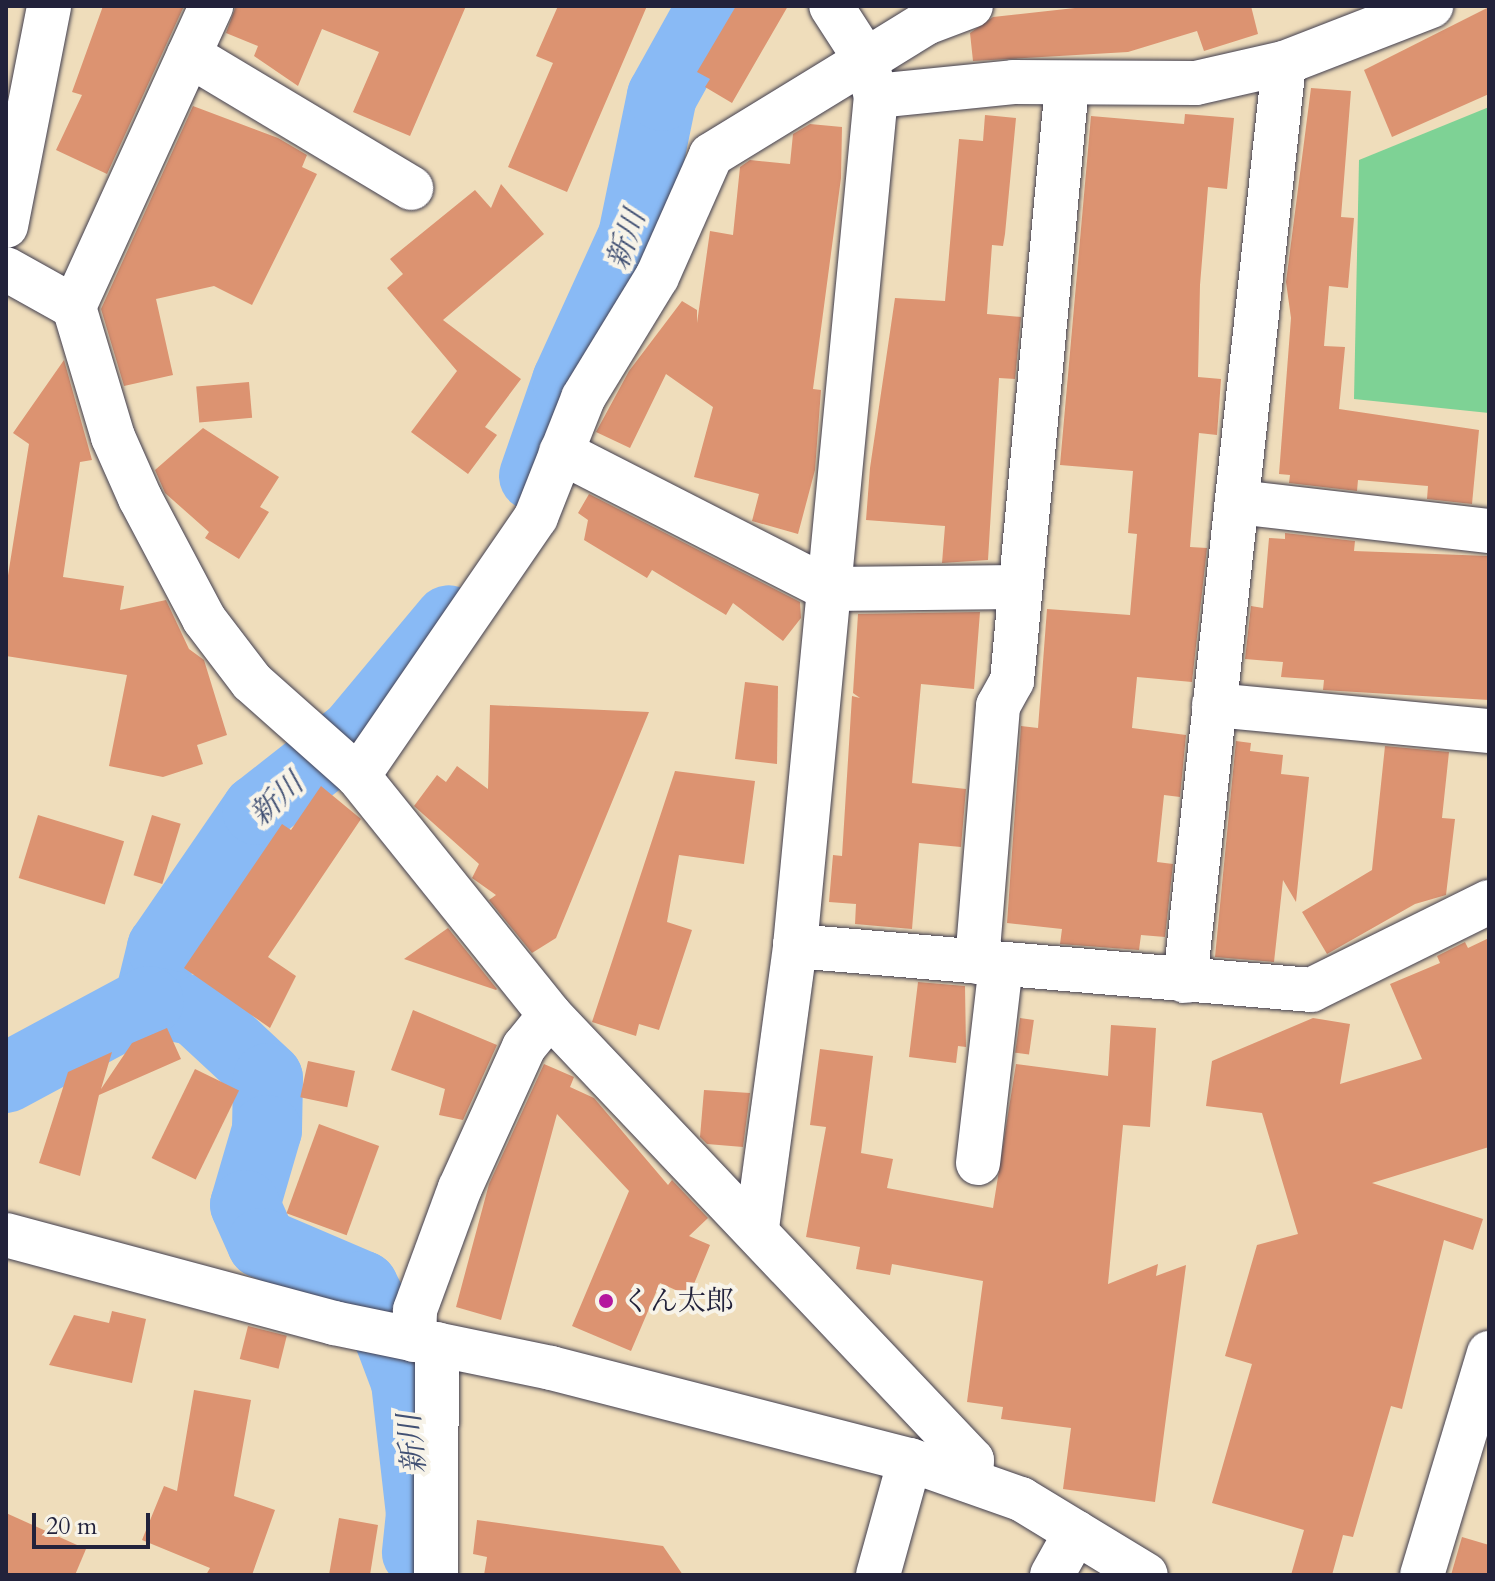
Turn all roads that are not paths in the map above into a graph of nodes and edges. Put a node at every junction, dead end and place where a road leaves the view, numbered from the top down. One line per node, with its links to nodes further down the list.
1 (49, 6): 10 (street)
2 (211, 6): 6 (street)
3 (831, 6): 8 (street)
4 (971, 6): 8 (street)
5 (1431, 6): 7 (street)
6 (189, 55): 11 (street); 14 (street)
7 (1284, 63): 9 (street); 16 (street)
8 (871, 78): 9 (street); 15 (street); 19 (street)
9 (1067, 85): 18 (street)
10 (13, 142): 12 (street)
11 (411, 188)
12 (6, 226)
13 (6, 269): 14 (street)
14 (74, 307): 22 (street)
15 (561, 452): 19 (street); 22 (street)
16 (1237, 502): 17 (street); 20 (street)
17 (1489, 531)
18 (1020, 587): 19 (street); 25 (street)
19 (829, 589): 24 (street)
20 (1214, 705): 21 (street); 26 (street)
21 (1489, 731)
22 (354, 771): 27 (street)
23 (1489, 902): 26 (street)
24 (795, 946): 25 (street); 29 (street)
25 (989, 963): 26 (street); 28 (street)
26 (1185, 981)
27 (550, 1015): 29 (street); 31 (street)
28 (978, 1163)
29 (757, 1228): 34 (street)
30 (6, 1235): 31 (street)
31 (421, 1342): 33 (street); 36 (street)
32 (1489, 1353): 40 (street)
33 (910, 1460): 34 (street); 37 (street)
34 (971, 1481): 35 (street)
35 (1076, 1532): 38 (street); 39 (street)
36 (436, 1575)
37 (878, 1575)
38 (1052, 1575)
39 (1146, 1575)
40 (1422, 1575)

